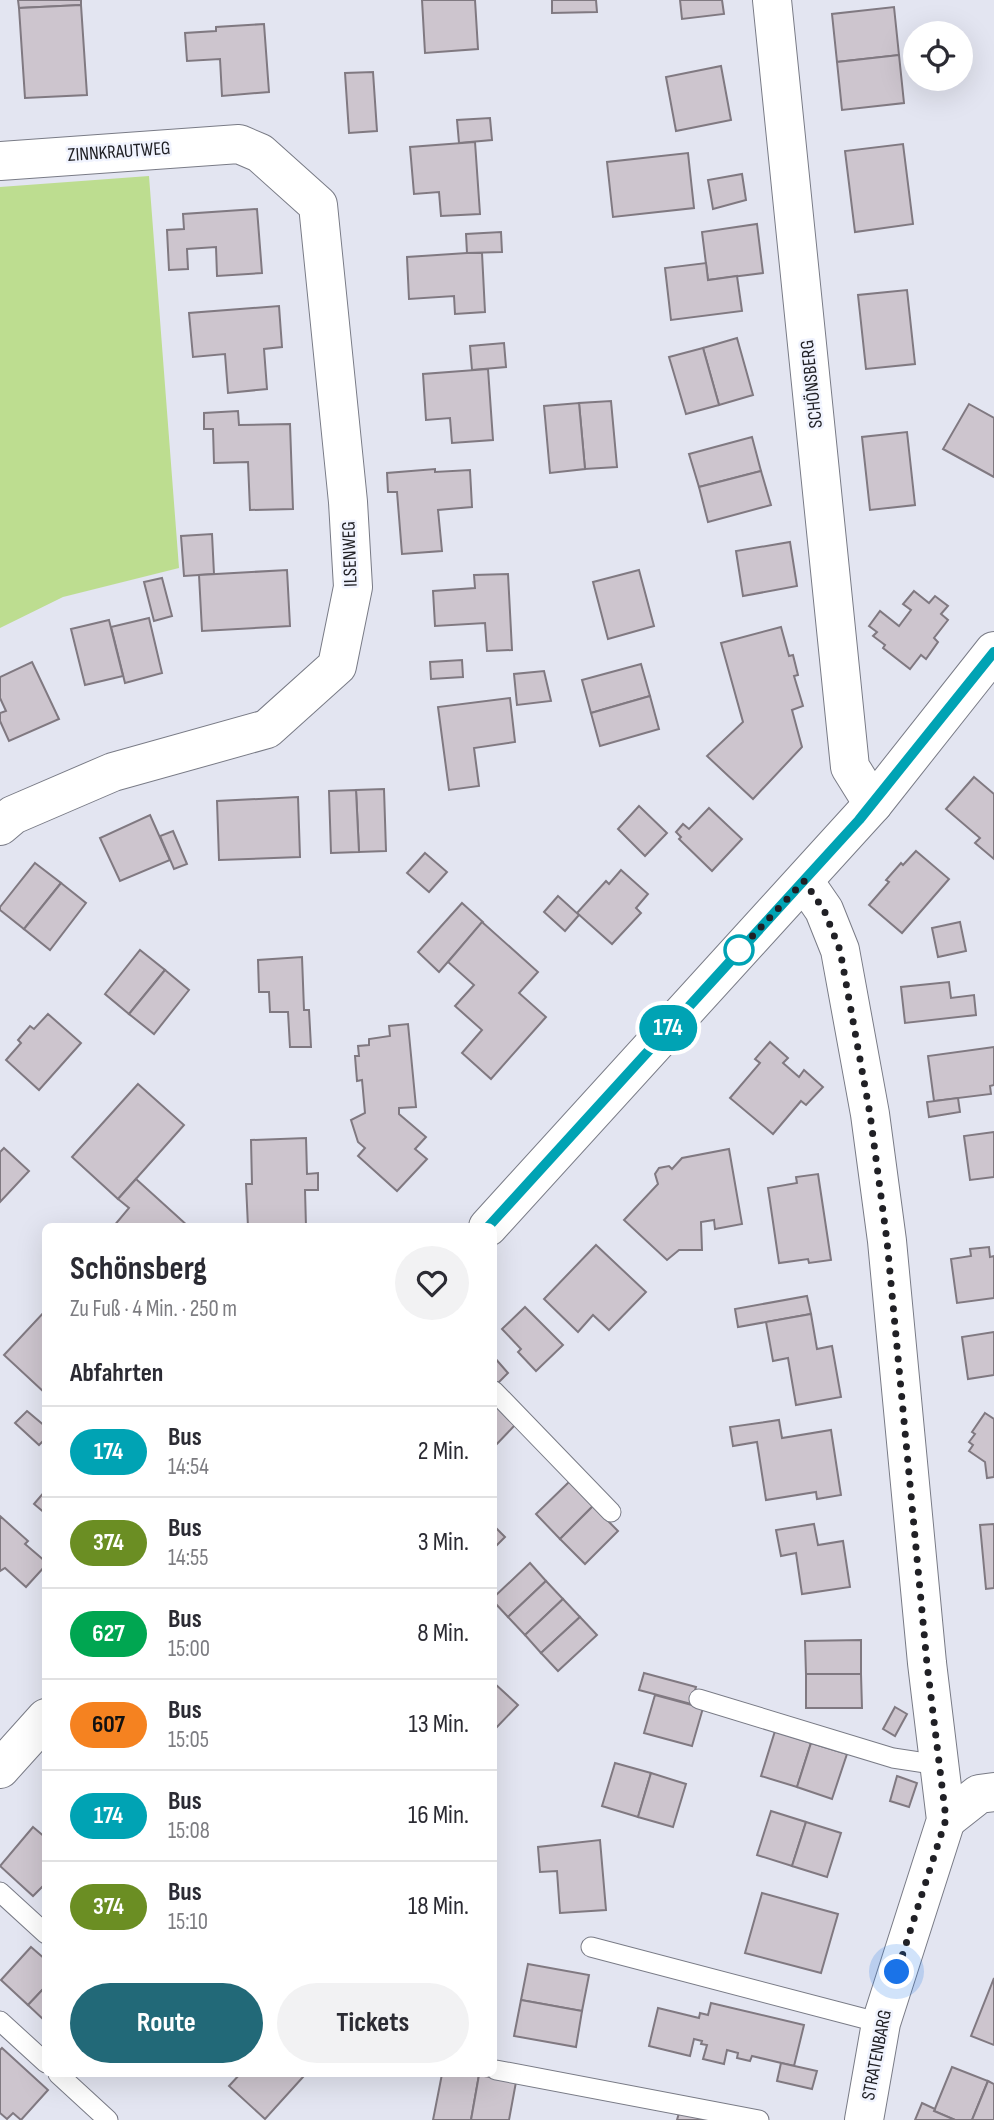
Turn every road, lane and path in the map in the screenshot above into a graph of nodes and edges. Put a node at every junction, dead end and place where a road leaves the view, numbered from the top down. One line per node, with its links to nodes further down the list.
1 (772, 0): 5 (street, SCHÖNSBERG)
2 (239, 144): 3 (street, ZINNKRAUTWEG); 6 (street, ILSENWEG)
3 (0, 161)
4 (994, 652): 5 (street)
5 (873, 804): 7 (street)
6 (0, 827)
7 (804, 881): 8 (street); 13 (street, STRATENBARG)
8 (492, 1223)
9 (497, 1394): 10 (lane)
10 (611, 1512)
11 (699, 1699): 13 (lane)
12 (42, 1722): 14 (street)
13 (939, 1765): 16 (street, STRATENBARG)
14 (0, 1769)
15 (994, 1792): 16 (street)
16 (946, 1819): 21 (street, STRATENBARG)
17 (0, 1892): 18 (lane)
18 (42, 1930)
19 (591, 1947): 21 (lane)
20 (0, 2021): 22 (lane)
21 (881, 2023): 27 (street, STRATENBARG)
22 (42, 2059)
23 (497, 2070): 26 (lane)
24 (61, 2077): 25 (lane)
25 (108, 2120)
26 (759, 2120)
27 (864, 2120)

